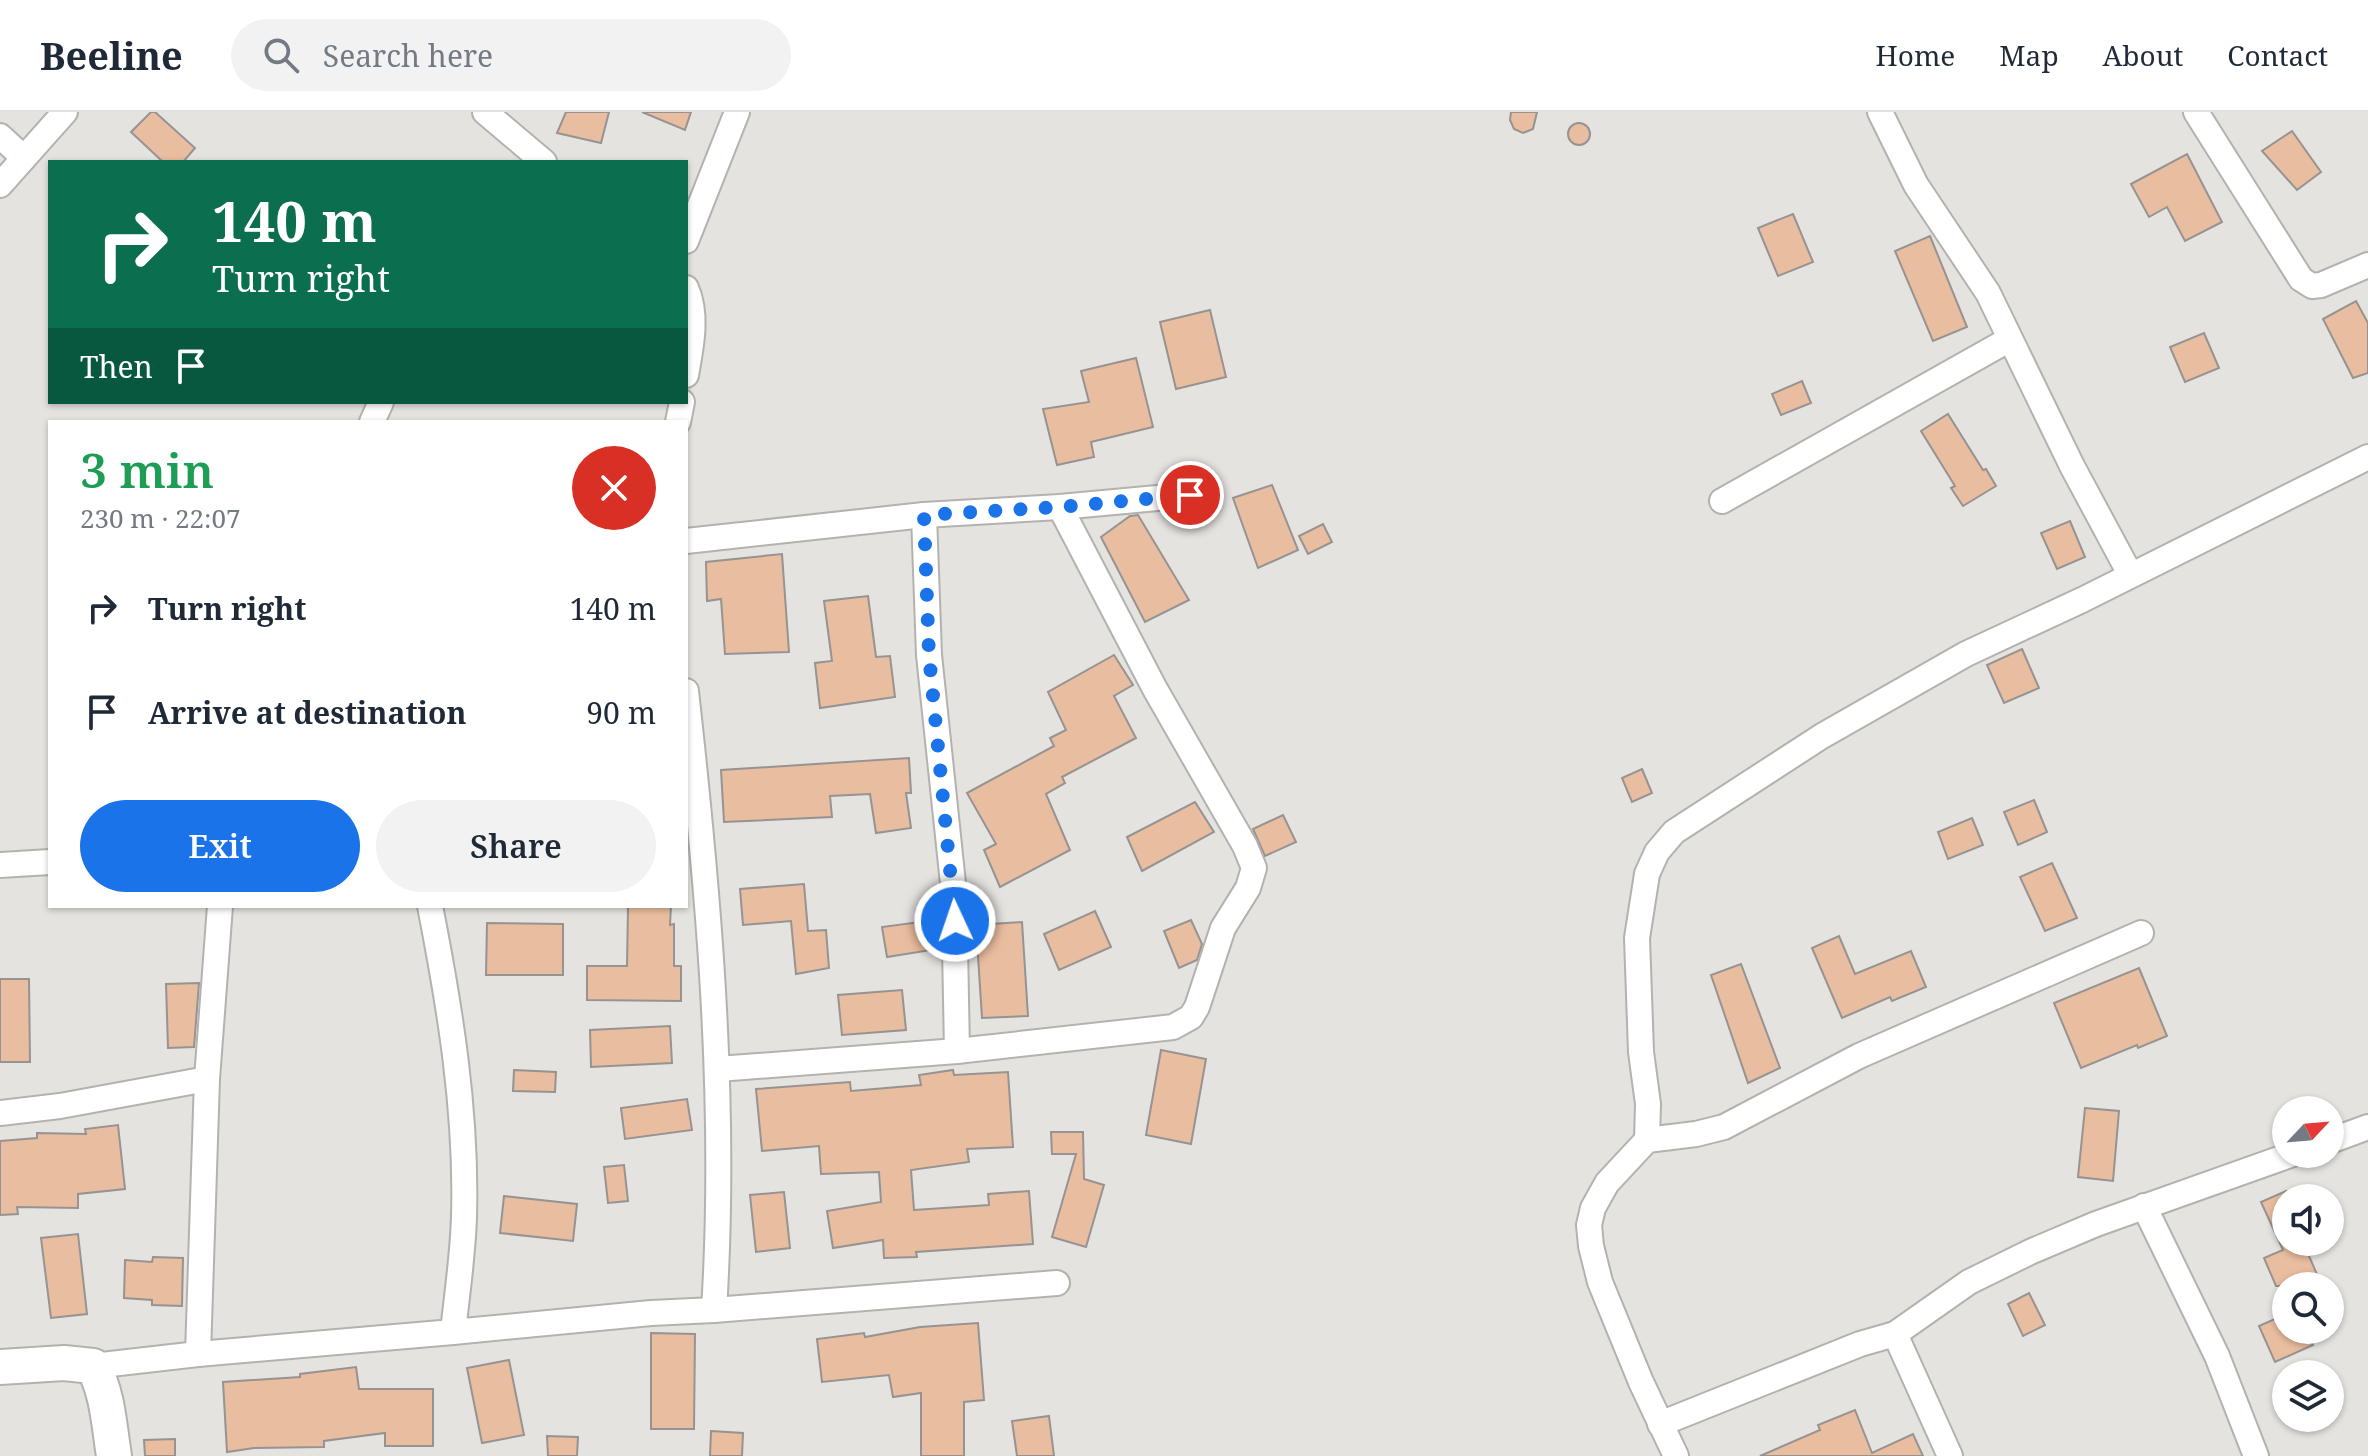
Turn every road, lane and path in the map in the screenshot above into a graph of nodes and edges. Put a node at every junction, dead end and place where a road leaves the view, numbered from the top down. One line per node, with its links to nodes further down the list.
1 (65, 112): 7 (street)
2 (485, 112): 8 (street)
3 (737, 112): 10 (street)
4 (1880, 112): 13 (street)
5 (2196, 112): 11 (street)
6 (0, 136): 7 (street)
7 (24, 158): 9 (street)
8 (537, 159)
9 (0, 185)
10 (688, 236)
11 (2368, 265)
12 (688, 293): 14 (street)
13 (2010, 339): 17 (street); 21 (street)
14 (688, 362)
15 (2368, 457): 21 (street)
16 (1190, 495): 18 (street)
17 (1722, 501)
18 (1060, 507): 19 (street); 29 (street)
19 (924, 515): 20 (street); 29 (street)
20 (688, 541)
21 (2130, 574): 35 (street)
22 (688, 729): 23 (street)
23 (692, 804): 30 (street)
24 (48, 862): 25 (street)
25 (0, 865)
26 (220, 908): 31 (street)
27 (430, 908): 40 (street)
28 (2141, 933): 35 (street)
29 (957, 1051): 30 (street)
30 (718, 1069): 39 (street)
31 (207, 1079): 32 (street); 42 (street)
32 (0, 1113)
33 (2368, 1127): 34 (street)
34 (2344, 1136)
35 (1647, 1140): 45 (street)
36 (2272, 1161): 37 (street)
37 (2144, 1206): 41 (street); 49 (street)
38 (1057, 1283): 39 (street)
39 (714, 1310): 40 (street)
40 (453, 1332): 42 (street)
41 (1895, 1334): 45 (street); 48 (street)
42 (198, 1354): 43 (street)
43 (93, 1366): 44 (street); 46 (street)
44 (0, 1367)
45 (1660, 1424): 47 (street)
46 (114, 1456)
47 (1676, 1456)
48 (1950, 1456)
49 (2256, 1456)

